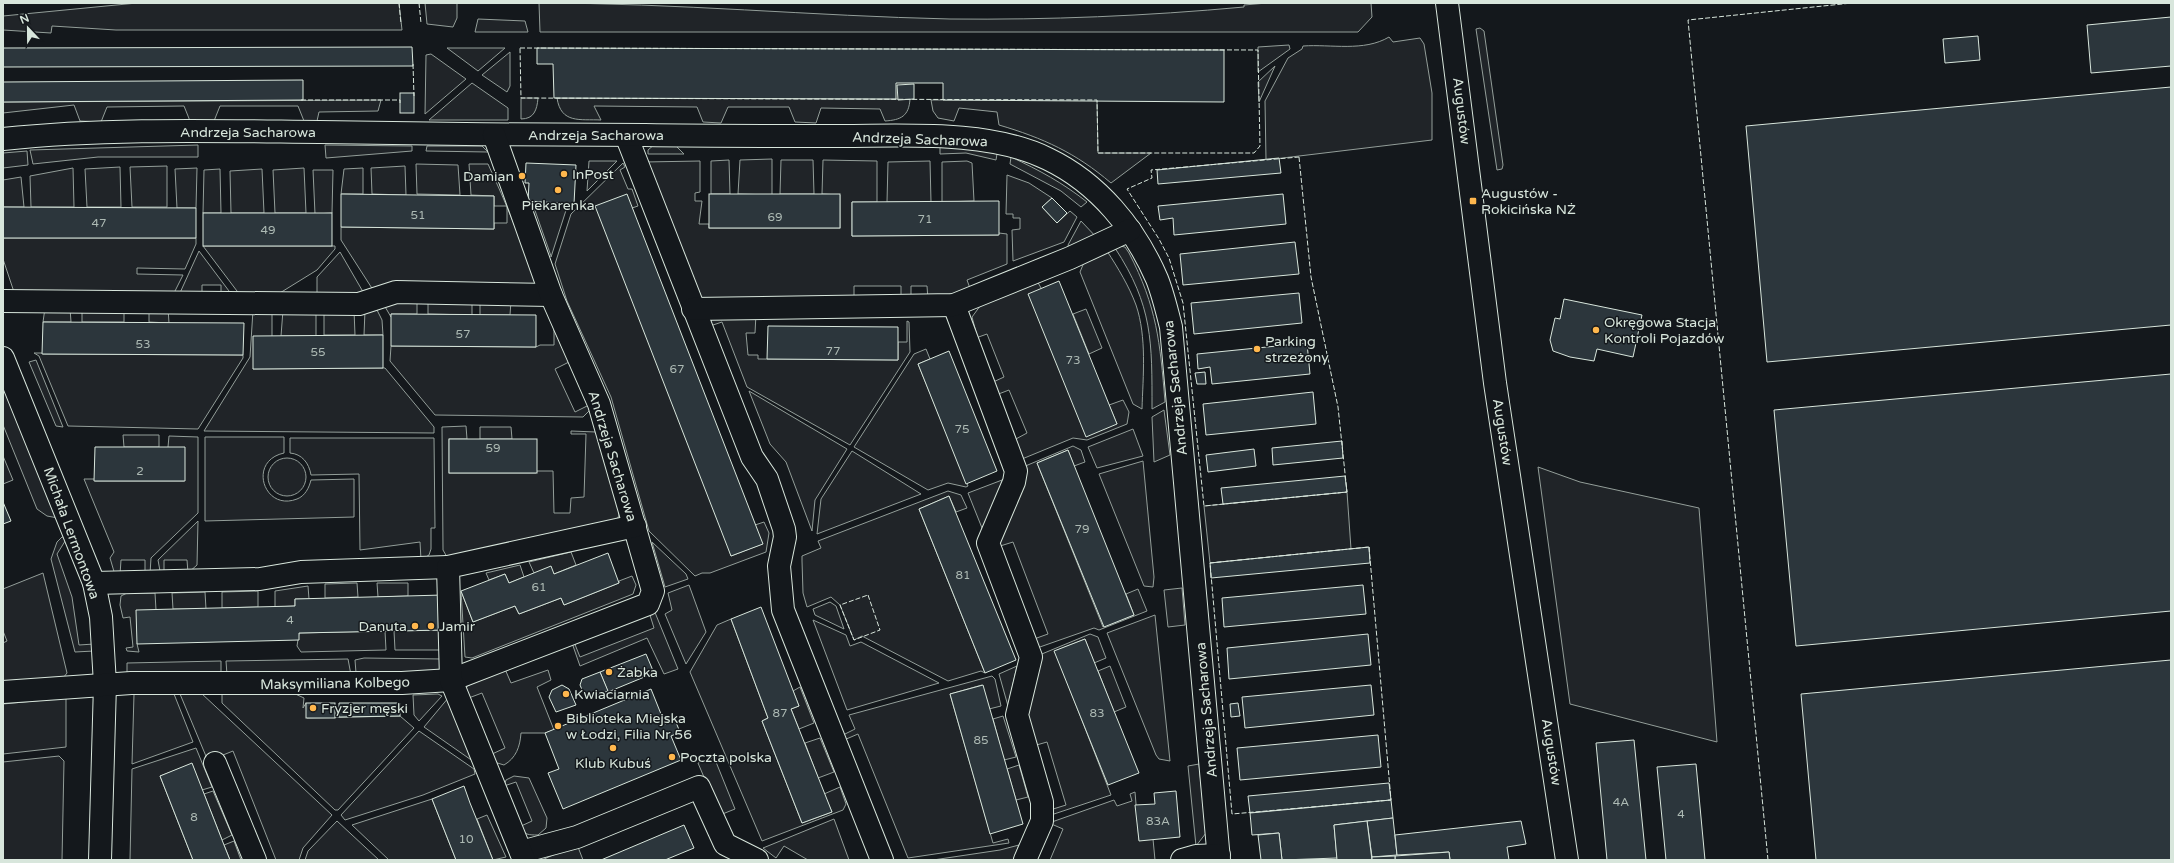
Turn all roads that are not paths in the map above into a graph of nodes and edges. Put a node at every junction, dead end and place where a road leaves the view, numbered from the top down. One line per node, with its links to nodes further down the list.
1 (1447, 3): 27 (street, Augustów)
2 (494, 135): 3 (street, Andrzeja Sacharowa); 4 (street, Andrzeja Sacharowa); 6 (street, Andrzeja Sacharowa)
3 (626, 135): 5 (street, Andrzeja Sacharowa); 9 (street)
4 (3, 139)
5 (1130, 230): 8 (street); 20 (street, Andrzeja Sacharowa)
6 (551, 295): 7 (street); 11 (street, Andrzeja Sacharowa)
7 (3, 301)
8 (954, 305): 9 (street); 25 (street)
9 (693, 309): 24 (street)
10 (3, 358): 13 (street, Michała Lermontowa)
11 (635, 526): 12 (street); 14 (street, Andrzeja Sacharowa)
12 (448, 567): 13 (street); 15 (street)
13 (94, 584): 16 (street, Michała Lermontowa)
14 (651, 600): 15 (street, Maksymiliana Kolbego)
15 (452, 680): 16 (street, Maksymiliana Kolbego); 19 (street)
16 (105, 684): 17 (street, Maksymiliana Kolbego); 21 (street, Michała Lermontowa)
17 (3, 692)
18 (215, 763): 22 (street)
19 (523, 856): 23 (street)
20 (1219, 857): 26 (street)
21 (100, 860)
22 (255, 860)
23 (757, 860)
24 (882, 860)
25 (1025, 860)
26 (1182, 860)
27 (1567, 860)

